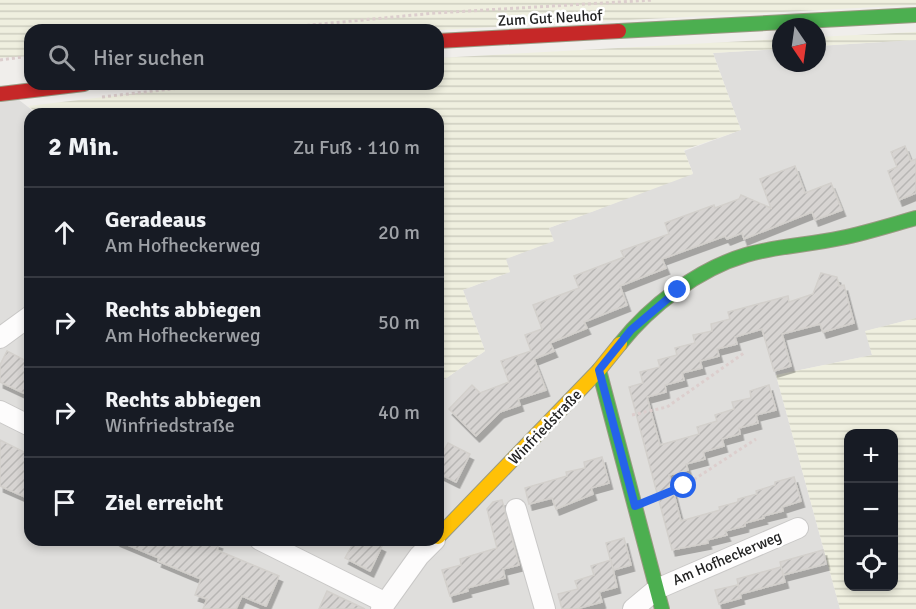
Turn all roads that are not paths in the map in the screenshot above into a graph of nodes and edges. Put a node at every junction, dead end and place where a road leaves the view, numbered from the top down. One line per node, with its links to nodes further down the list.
1 (916, 15): 2 (street, Zum Gut Neuhof)
2 (444, 41)
3 (34, 90): 4 (street)
4 (0, 94)
5 (916, 218): 8 (street, Winfriedstraße)
6 (24, 320): 7 (street)
7 (0, 338)
8 (599, 370): 13 (street, Winfriedstraße); 16 (street, Am Hofheckerweg)
9 (0, 411): 10 (street)
10 (24, 423)
11 (516, 509): 18 (street)
12 (798, 528): 16 (street, Am Hofheckerweg)
13 (444, 531)
14 (271, 546): 17 (street)
15 (429, 546): 17 (street)
16 (657, 589): 19 (street); 20 (street, Am Hofheckerweg)
17 (382, 606)
18 (544, 609)
19 (633, 609)
20 (662, 609)

